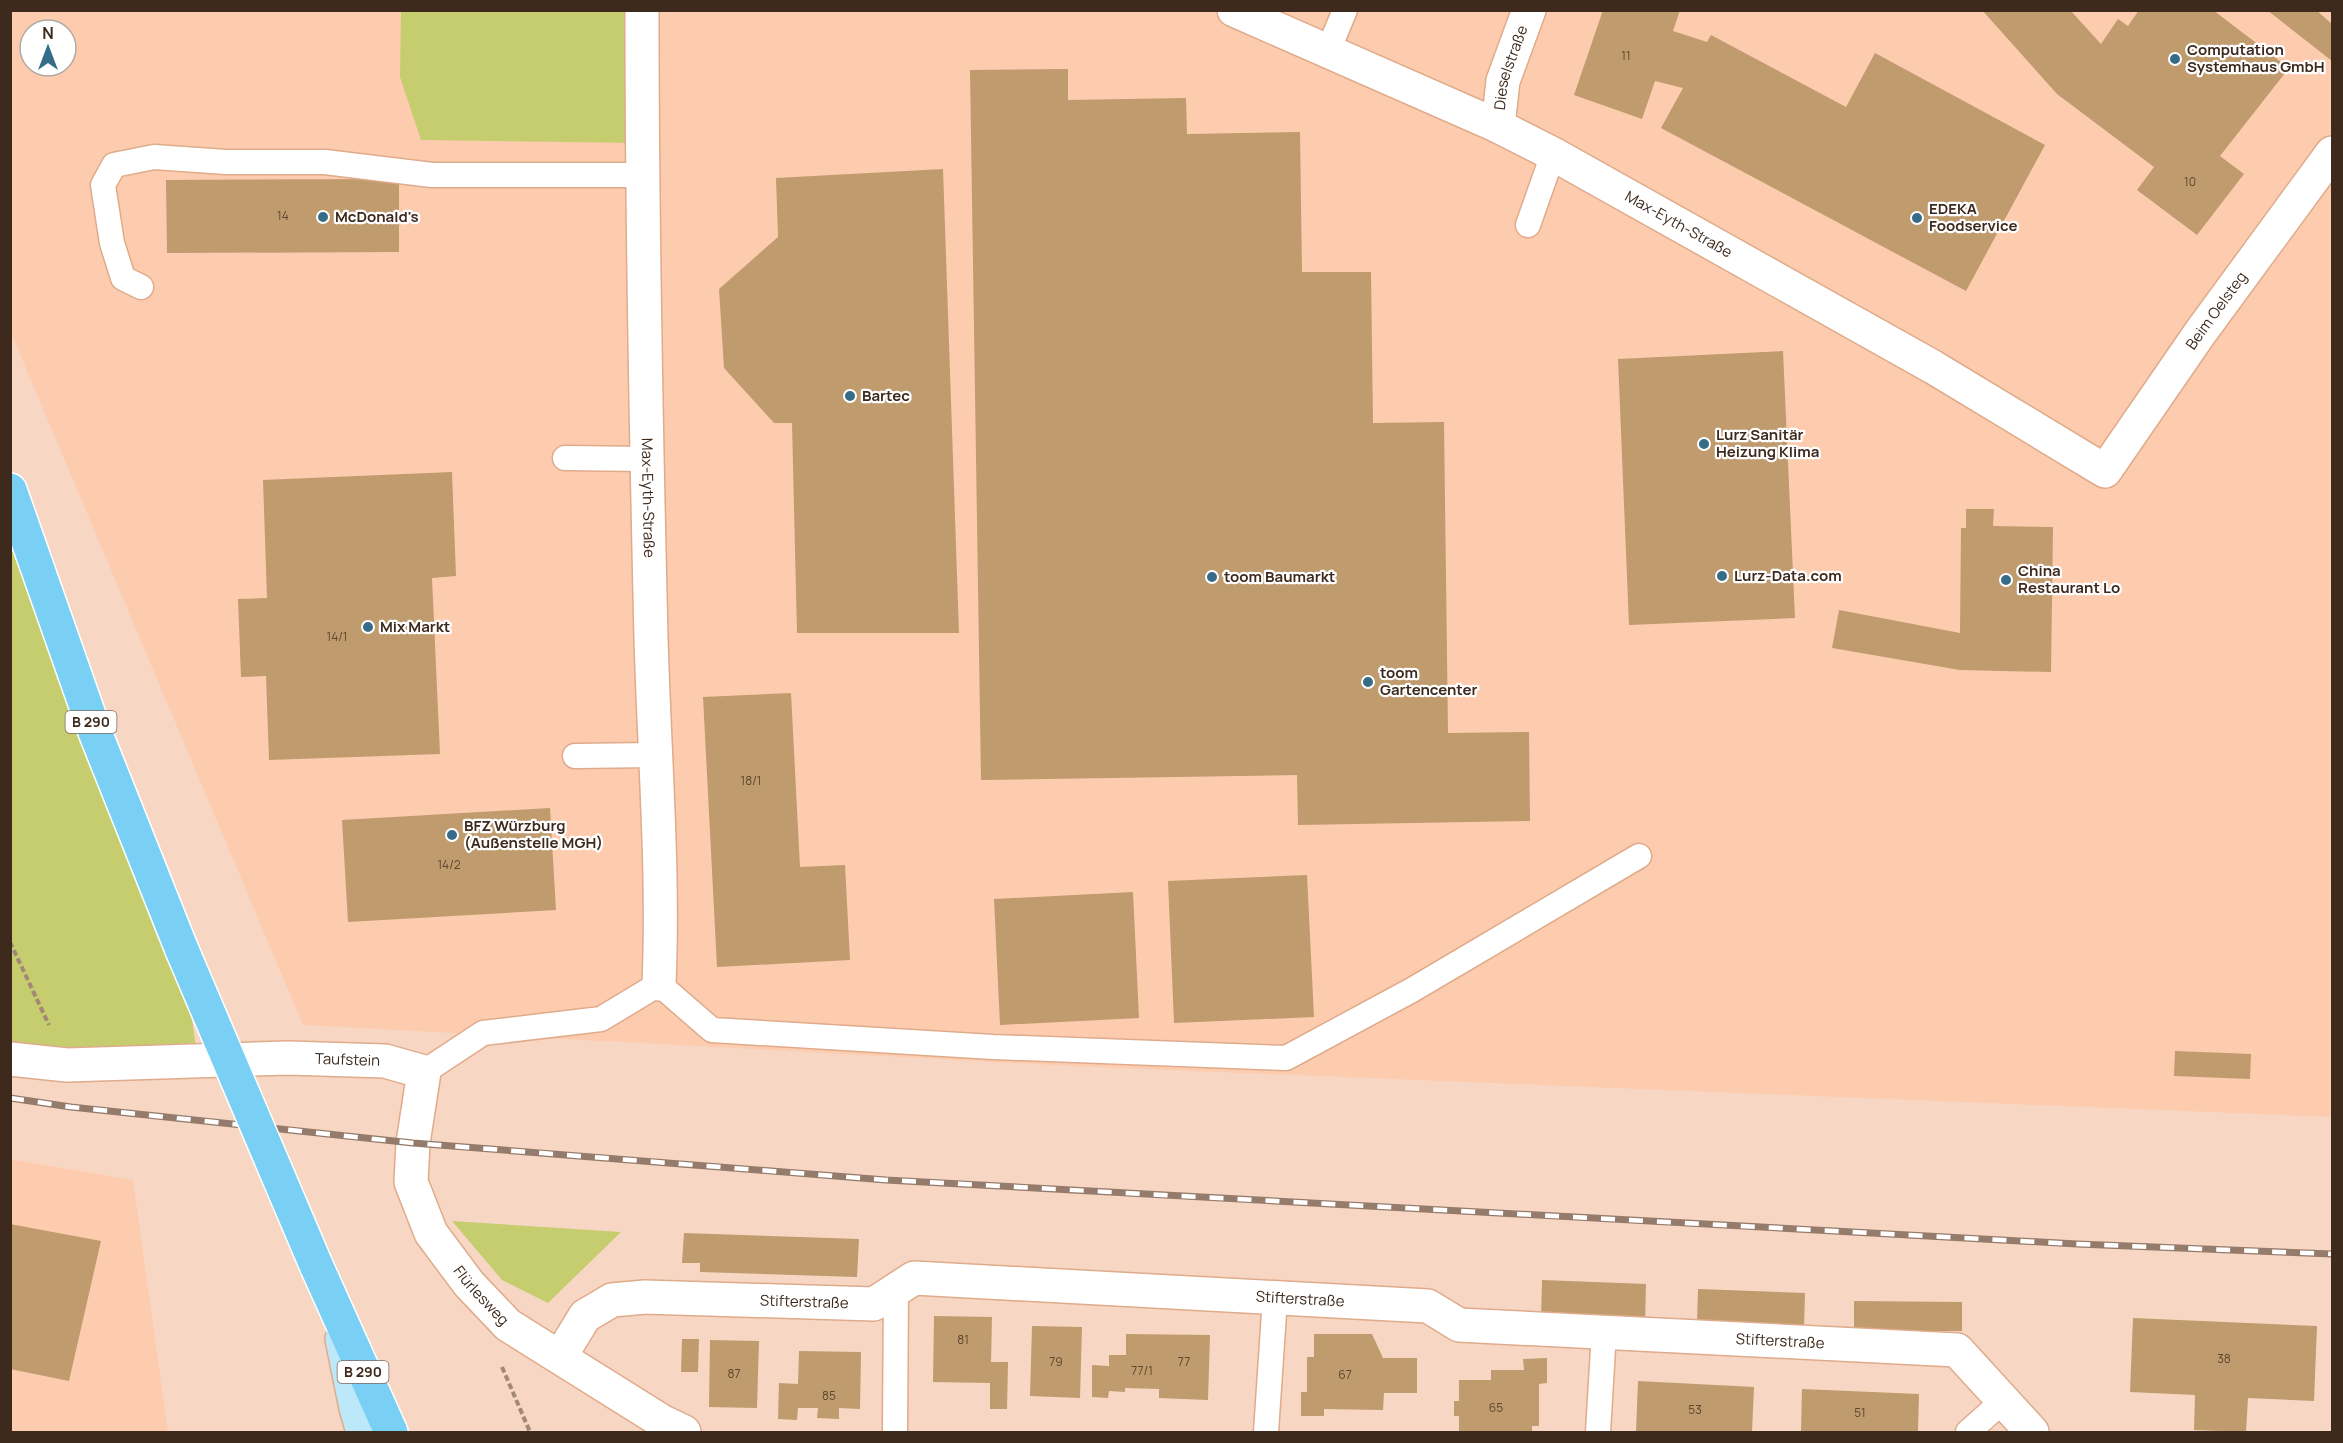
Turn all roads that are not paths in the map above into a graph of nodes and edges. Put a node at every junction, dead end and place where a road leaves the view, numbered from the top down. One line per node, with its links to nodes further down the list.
1 (642, 10): 9 (street, Max-Eyth-Straße)
2 (1234, 10): 5 (street, Max-Eyth-Straße)
3 (1345, 10): 5 (lane)
4 (1529, 10): 6 (street, Dieselstraße)
5 (1328, 51): 6 (street, Max-Eyth-Straße)
6 (1498, 126): 8 (street, Max-Eyth-Straße)
7 (2332, 153): 14 (street, Beim Oelsteg)
8 (1553, 154): 10 (lane); 14 (street, Max-Eyth-Straße)
9 (642, 175): 11 (lane); 13 (street, Max-Eyth-Straße)
10 (1528, 225)
11 (141, 287)
12 (565, 458): 13 (lane)
13 (647, 459): 16 (street, Max-Eyth-Straße)
14 (2105, 471)
15 (10, 490): 24 (main road, B 290, bridge)
16 (654, 754): 17 (lane); 19 (street, Max-Eyth-Straße)
17 (575, 756)
18 (1639, 856): 19 (lane)
19 (659, 984): 21 (lane)
20 (10, 1059): 21 (street, Taufstein)
21 (424, 1072): 26 (street, Flürlesweg)
22 (896, 1290): 23 (street, Stifterstraße); 26 (street, Stifterstraße); 28 (lane)
23 (1275, 1298): 25 (street, Stifterstraße); 32 (lane)
24 (336, 1311): 29 (street); 30 (main road, B 290)
25 (1604, 1332): 27 (street, Stifterstraße); 33 (lane)
26 (560, 1357): 31 (street, Flürlesweg)
27 (2003, 1401): 34 (lane); 35 (street, Stifterstraße)
28 (895, 1430)
29 (363, 1432)
30 (391, 1432)
31 (684, 1432)
32 (1266, 1432)
33 (1598, 1432)
34 (1968, 1432)
35 (2032, 1432)

